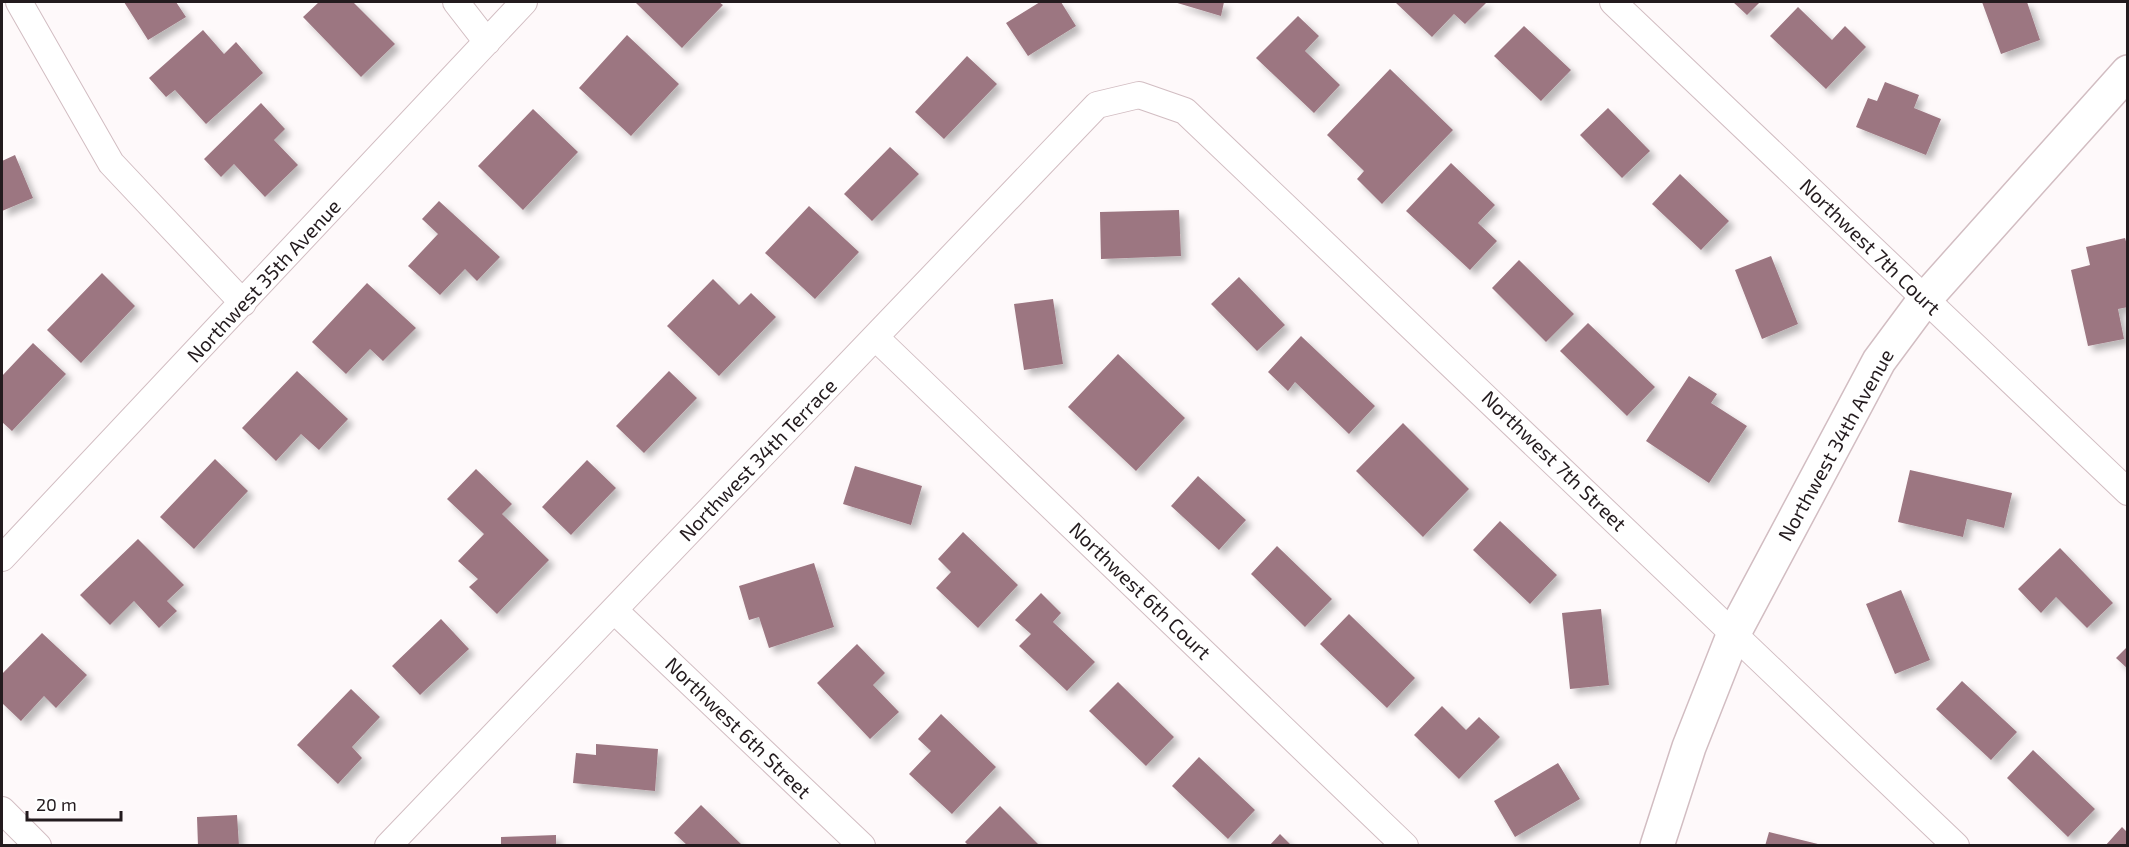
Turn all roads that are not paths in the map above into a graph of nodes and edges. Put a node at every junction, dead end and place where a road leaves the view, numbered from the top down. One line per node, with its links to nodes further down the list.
1 (7, 2): 6 (street)
2 (19, 2): 11 (street)
3 (456, 2): 7 (street)
4 (524, 2): 7 (street, Northwest 35th Avenue)
5 (1613, 2): 10 (street, Northwest 7th Court)
6 (2, 8)
7 (487, 42): 11 (street, Northwest 35th Avenue)
8 (2127, 72): 10 (street, Northwest 34th Avenue)
9 (1139, 95): 12 (street, Northwest 34th Terrace); 16 (street, Northwest 7th Street)
10 (1925, 299): 13 (street, Northwest 7th Court); 16 (street, Northwest 34th Avenue)
11 (243, 303): 14 (street, Northwest 35th Avenue)
12 (875, 337): 15 (street, Northwest 34th Terrace); 21 (street, Northwest 6th Court)
13 (2127, 492)
14 (2, 558)
15 (615, 611): 19 (street, Northwest 34th Terrace); 20 (street, Northwest 6th Street)
16 (1734, 633): 22 (street, Northwest 34th Avenue); 23 (street, Northwest 7th Street)
17 (2, 810): 18 (street)
18 (38, 846)
19 (388, 846)
20 (862, 846)
21 (1405, 846)
22 (1657, 846)
23 (1956, 846)

